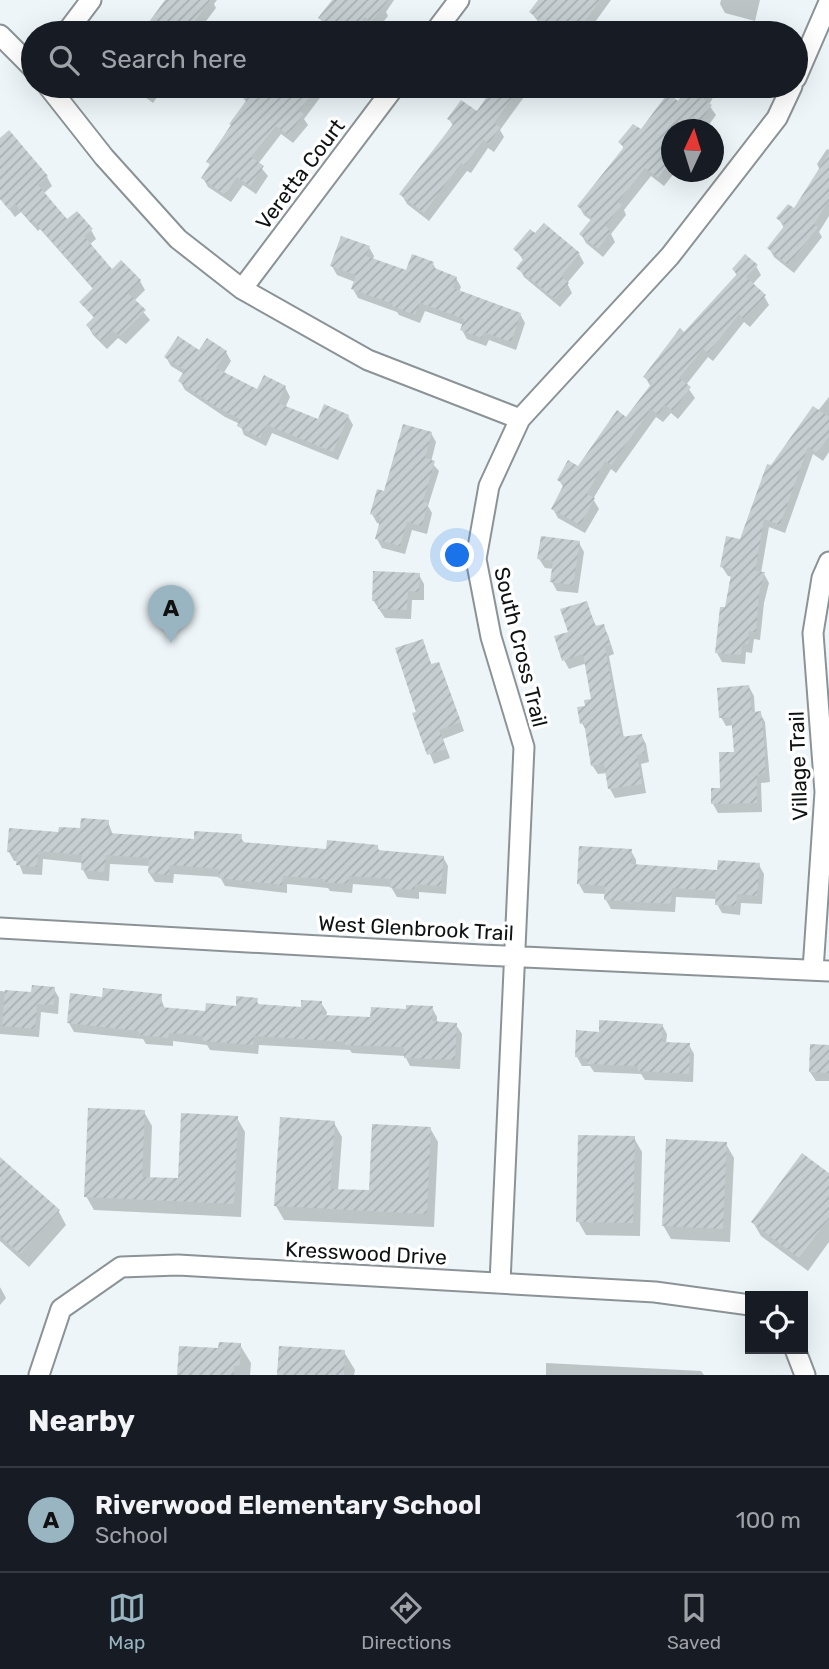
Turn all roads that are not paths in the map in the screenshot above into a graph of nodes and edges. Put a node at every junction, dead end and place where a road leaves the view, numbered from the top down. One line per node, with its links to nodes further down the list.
1 (92, 0): 4 (street)
2 (459, 0): 5 (street)
3 (829, 2): 7 (street)
4 (75, 21)
5 (443, 21)
6 (0, 35): 8 (street)
7 (808, 50)
8 (21, 56)
9 (57, 98): 12 (street)
10 (385, 98): 12 (street, Veretta Court)
11 (786, 98): 13 (street, South Cross Trail)
12 (242, 289): 13 (street)
13 (520, 419): 16 (street, South Cross Trail)
14 (829, 562): 17 (street, Village Trail)
15 (0, 928): 16 (street, West Glenbrook Trail)
16 (515, 957): 17 (street, West Glenbrook Trail); 18 (street, South Cross Trail)
17 (821, 971)
18 (500, 1283): 19 (street, Kresswood Drive); 21 (street, Kresswood Drive)
19 (745, 1304)
20 (797, 1354): 22 (street)
21 (39, 1375)
22 (805, 1375)

